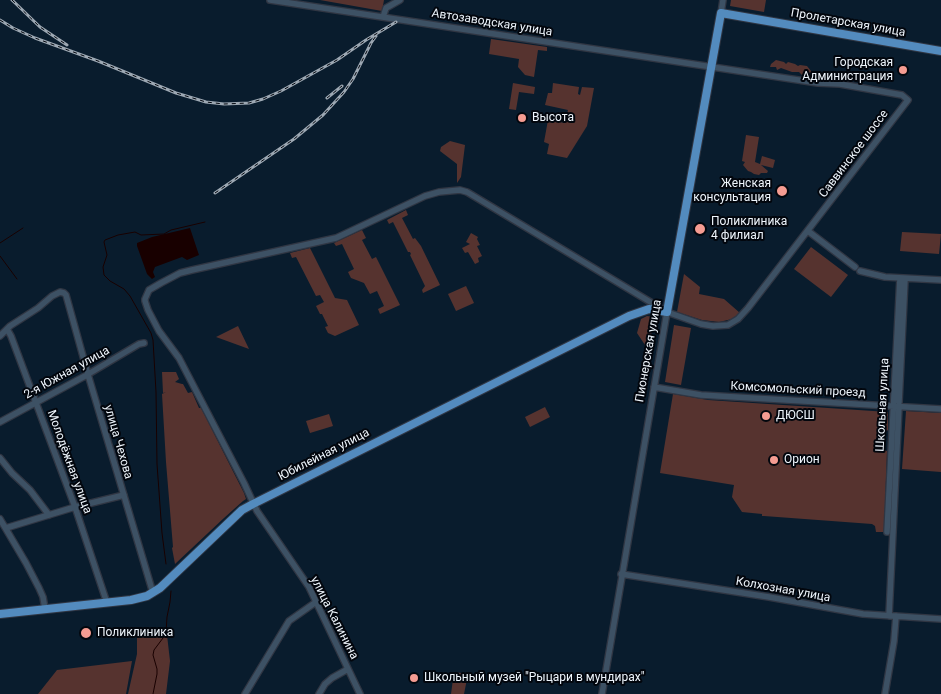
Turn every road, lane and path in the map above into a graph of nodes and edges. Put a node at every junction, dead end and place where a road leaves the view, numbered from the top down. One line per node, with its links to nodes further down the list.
1 (270, 0): 5 (street, Автозаводская улица)
2 (400, 0): 5 (street)
3 (723, 0): 4 (street)
4 (721, 13): 6 (main road, Пролетарская улица); 7 (main road, Пионерская улица)
5 (383, 17): 7 (street, Автозаводская улица)
6 (941, 51)
7 (711, 67): 8 (street, Саввинское шоссе); 12 (main road, Пионерская улица)
8 (808, 231): 9 (street); 12 (street, Саввинское шоссе)
9 (902, 278): 10 (street); 19 (street, Школьная улица)
10 (941, 280)
11 (650, 305): 12 (main road, Юбилейная улица); 24 (main road, Юбилейная улица); 24 (street, улица Калинина)
12 (667, 312): 17 (street, Пионерская улица)
13 (8, 329): 14 (street); 16 (street, улица Чехова); 18 (street, Молодёжная улица)
14 (0, 336)
15 (144, 342): 16 (street, 2-я Южная улица)
16 (88, 373): 18 (street, 2-я Южная улица); 23 (street, улица Чехова)
17 (654, 386): 19 (street, Комсомольский проезд); 28 (street, Пионерская улица)
18 (36, 402): 21 (street, 2-я Южная улица); 25 (street, Молодёжная улица)
19 (897, 405): 20 (street, Комсомольский проезд); 34 (street, Школьная улица)
20 (941, 409)
21 (0, 422)
22 (0, 458): 26 (street)
23 (124, 495): 25 (street); 29 (street, улица Чехова)
24 (253, 504): 29 (main road, Юбилейная улица); 30 (street, улица Калинина)
25 (75, 507): 26 (street); 31 (street, Молодёжная улица)
26 (49, 515): 27 (street)
27 (2, 524): 32 (street)
28 (621, 574): 34 (street, Колхозная улица); 40 (street, Пионерская улица)
29 (153, 593): 31 (main road, Юбилейная улица)
30 (316, 602): 36 (street, улица Калинина); 37 (street)
31 (107, 603): 32 (main road, Юбилейная улица)
32 (45, 609): 33 (main road, Юбилейная улица)
33 (0, 614)
34 (892, 616): 35 (street, Колхозная улица); 41 (street, Школьная улица)
35 (941, 618)
36 (348, 669): 38 (street); 39 (street, улица Калинина)
37 (245, 694)
38 (319, 694)
39 (360, 694)
40 (602, 694)
41 (885, 694)

